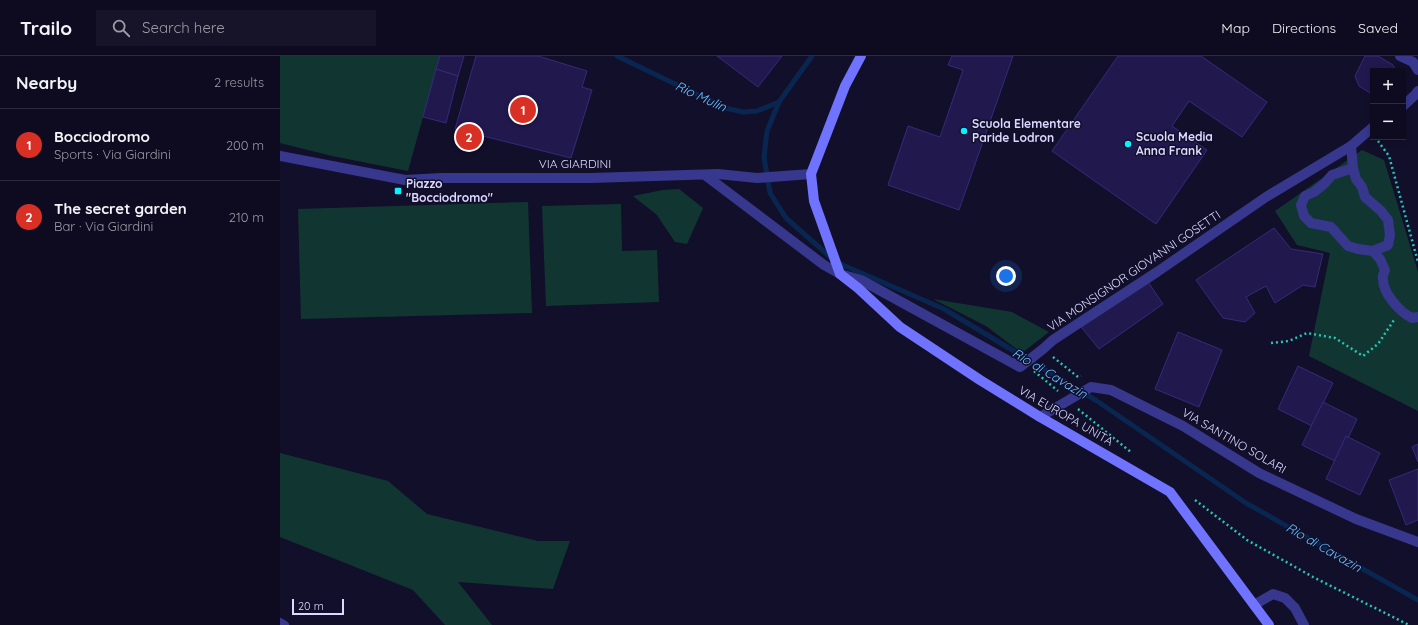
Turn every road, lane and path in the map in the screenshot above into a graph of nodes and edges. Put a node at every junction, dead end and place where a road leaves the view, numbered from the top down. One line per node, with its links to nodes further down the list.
1 (861, 56): 11 (main road)
2 (1400, 56): 3 (street)
3 (1418, 70)
4 (1418, 90): 5 (street)
5 (1405, 104)
6 (1370, 130): 8 (street, VIA MONSIGNOR GIOVANNI GOSETTI)
7 (1377, 140): 14 (path)
8 (1351, 146): 10 (street); 19 (street, VIA MONSIGNOR GIOVANNI GOSETTI)
9 (280, 156): 12 (street, VIA GIARDINI)
10 (1353, 168): 13 (street); 13 (street)
11 (811, 174): 12 (street, VIA GIARDINI); 15 (main road)
12 (705, 175): 15 (street)
13 (1374, 251): 16 (street)
14 (1418, 262)
15 (840, 274): 19 (street); 21 (main road, VIA EUROPA UNITA)
16 (1400, 309): 17 (street); 18 (path)
17 (1418, 317)
18 (1271, 343)
19 (1023, 365): 20 (path)
20 (1068, 400): 21 (street, VIA SANTINO SOLARI); 22 (path); 24 (street, VIA SANTINO SOLARI)
21 (1040, 417): 25 (main road, VIA EUROPA UNITA)
22 (1134, 454)
23 (1190, 497): 30 (path)
24 (1418, 542)
25 (1254, 605): 28 (main road, VIA EUROPA UNITA); 29 (street)
26 (280, 622): 27 (lane)
27 (285, 625)
28 (1269, 625)
29 (1304, 625)
30 (1409, 625)

